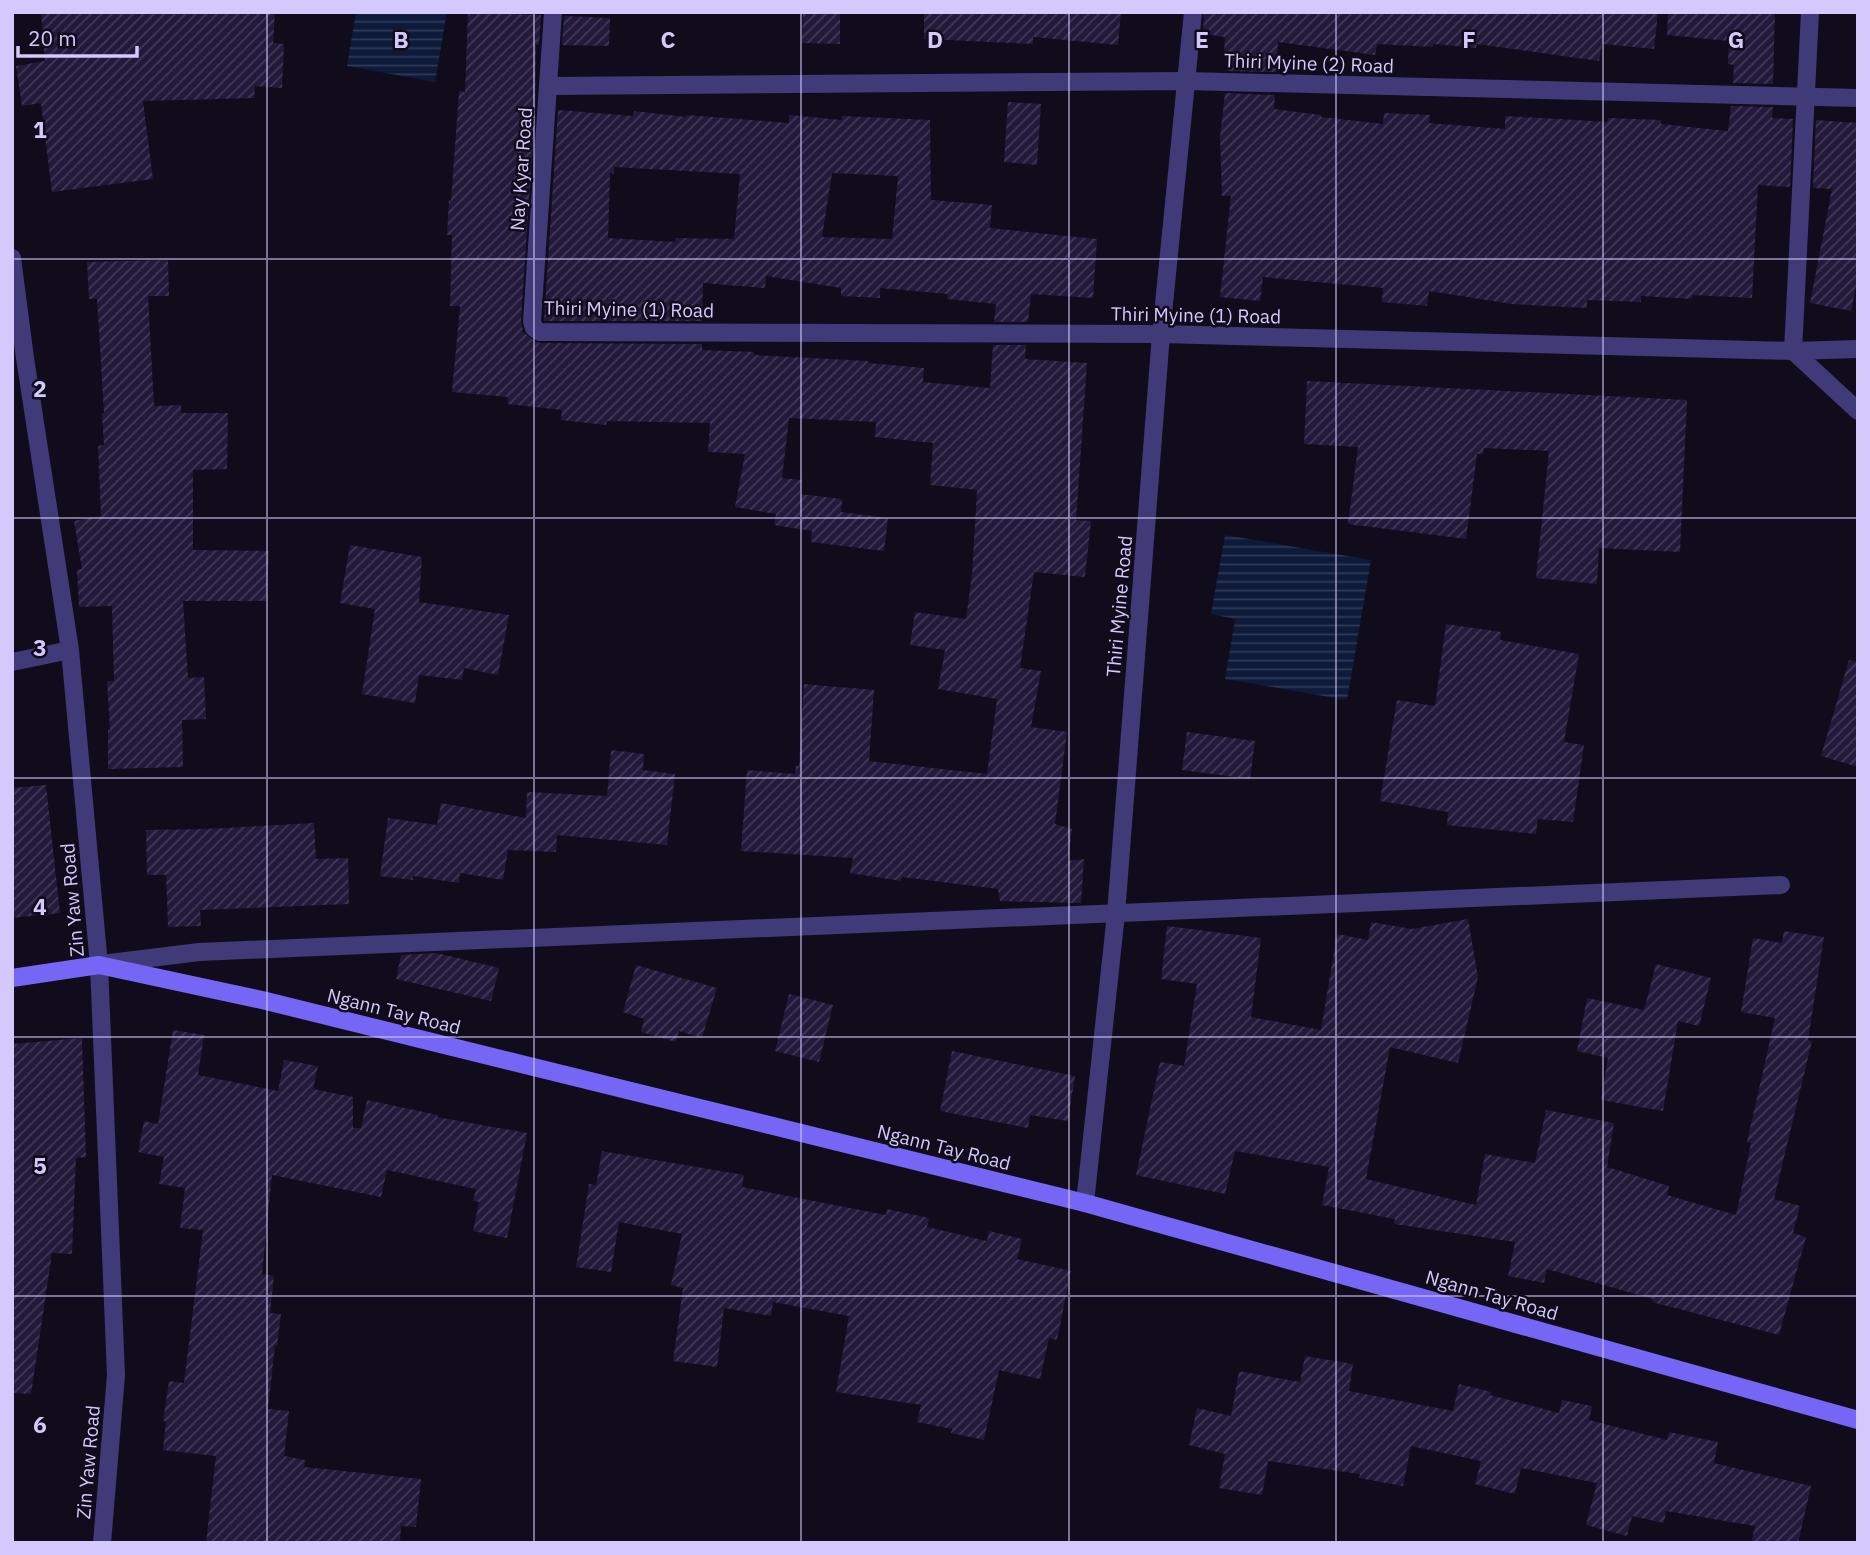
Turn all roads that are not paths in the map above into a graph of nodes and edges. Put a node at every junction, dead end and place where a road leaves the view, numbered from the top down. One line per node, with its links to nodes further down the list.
1 (553, 12): 5 (street, Nay Kyar Road)
2 (1193, 12): 4 (street, Thiri Myine Road)
3 (1810, 12): 6 (street)
4 (1186, 81): 5 (street, Thiri Myine (2) Road); 6 (street, Thiri Myine (2) Road); 9 (street, Thiri Myine Road)
5 (548, 86): 9 (street, Thiri Myine (1) Road)
6 (1805, 98): 7 (street, Thiri Myine (2) Road); 11 (street)
7 (1858, 98)
8 (12, 258): 12 (street, Zin Yaw Road)
9 (1161, 334): 11 (street, Thiri Myine (1) Road); 17 (street, Thiri Myine Road)
10 (1858, 349): 11 (street, Thiri Myine (1) Road)
11 (1793, 351): 13 (street)
12 (19, 359): 14 (street, Zin Yaw Road)
13 (1858, 411)
14 (70, 650): 15 (street); 18 (street, Zin Yaw Road)
15 (12, 662)
16 (1781, 885): 17 (street)
17 (1115, 914): 18 (street); 20 (street, Thiri Myine Road)
18 (99, 965): 19 (main road, Ngann Tay Road); 20 (main road, Ngann Tay Road); 22 (street, Zin Yaw Road)
19 (12, 978)
20 (1085, 1203): 21 (main road, Ngann Tay Road)
21 (1858, 1420)
22 (102, 1543)

